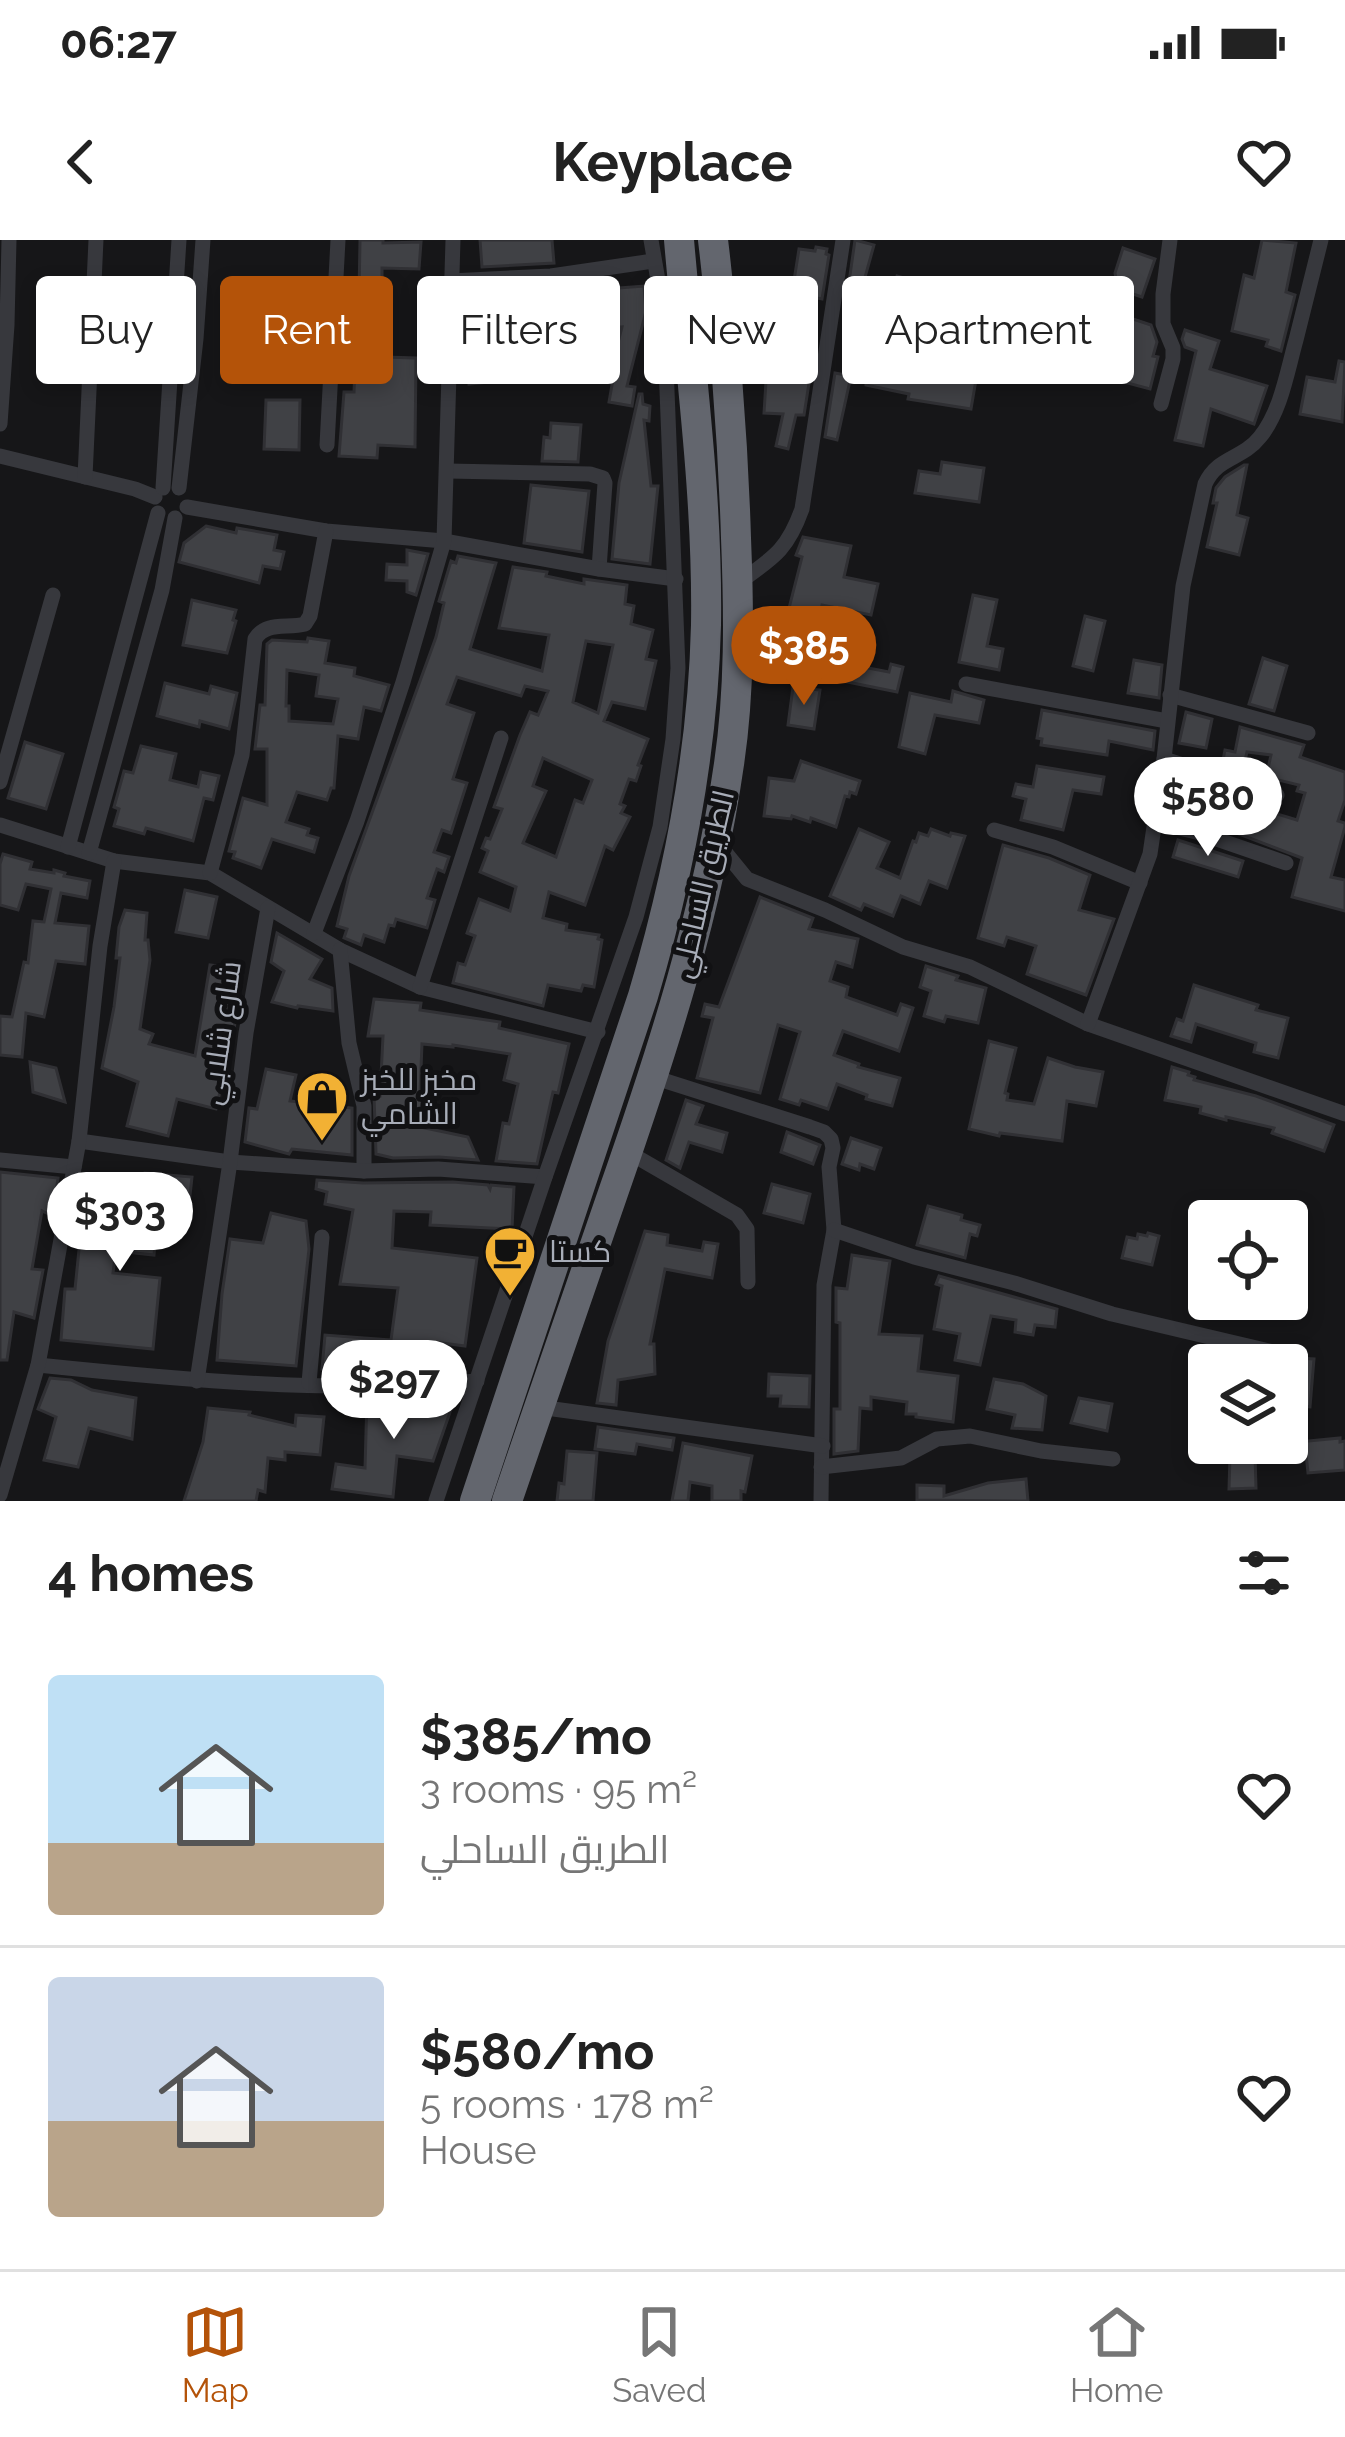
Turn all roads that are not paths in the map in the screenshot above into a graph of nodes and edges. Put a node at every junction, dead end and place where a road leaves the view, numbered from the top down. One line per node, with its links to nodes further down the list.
1 (9, 240): 18 (street)
2 (96, 240): 22 (street)
3 (178, 240): 23 (street)
4 (203, 240): 23 (street)
5 (338, 240): 19 (street)
6 (453, 240): 14 (street)
7 (651, 240): 13 (street)
8 (680, 240): 79 (highway, الطريق الساحلي)
9 (712, 240): 28 (highway, الطريق الساحلي)
10 (843, 240): 28 (street)
11 (1170, 240): 17 (street)
12 (1322, 240): 31 (street)
13 (653, 262): 15 (street); 27 (street)
14 (450, 276)
15 (551, 276)
16 (449, 384): 21 (street)
17 (1161, 404)
18 (0, 424)
19 (327, 446)
20 (0, 456): 22 (street)
21 (448, 471): 25 (street); 26 (street)
22 (86, 477): 23 (street)
23 (170, 502): 24 (street); 42 (street); 43 (street)
24 (326, 531): 25 (street); 46 (street)
25 (444, 541): 26 (street); 51 (street)
26 (599, 569): 27 (street)
27 (676, 579): 55 (street)
28 (738, 583): 41 (highway, الطريق الساحلي)
29 (53, 595): 36 (street)
30 (966, 684): 32 (street)
31 (1170, 694): 32 (street); 33 (street)
32 (1167, 721): 35 (street)
33 (1307, 733)
34 (501, 738): 53 (street)
35 (1164, 759): 37 (street); 38 (street)
36 (0, 782)
37 (1277, 795)
38 (1155, 821): 45 (street); 48 (street)
39 (0, 825): 42 (street)
40 (994, 830): 48 (street)
41 (715, 840): 47 (street); 49 (highway, الطريق الساحلي)
42 (68, 848): 43 (street)
43 (89, 853): 44 (street)
44 (114, 861): 46 (street); 58 (street)
45 (1286, 863)
46 (210, 873): 50 (street)
47 (747, 879): 49 (street); 54 (street)
48 (1140, 883): 54 (street)
49 (707, 886): 56 (highway, الطريق الساحلي)
50 (268, 908): 51 (street); 61 (street, شارع شلابي)
51 (314, 933): 52 (street)
52 (340, 950): 53 (street); 63 (street)
53 (420, 987): 55 (street)
54 (1088, 1024): 57 (street)
55 (598, 1032): 64 (street)
56 (653, 1077): 59 (highway, الطريق الساحلي); 65 (street)
57 (1345, 1114)
58 (79, 1141): 61 (street); 62 (street)
59 (628, 1152): 67 (street); 73 (highway, الطريق الساحلي)
60 (0, 1160): 62 (street)
61 (230, 1162): 63 (street); 70 (street, شارع شلابي)
62 (74, 1167): 69 (street)
63 (364, 1172): 64 (street)
64 (545, 1177): 71 (street)
65 (834, 1229): 68 (street); 74 (street)
66 (322, 1237): 72 (street)
67 (748, 1282)
68 (1239, 1344)
69 (38, 1365): 70 (street); 77 (street)
70 (197, 1381): 72 (street)
71 (477, 1382): 72 (street); 78 (street)
72 (310, 1383)
73 (539, 1407): 74 (street); 80 (highway, الطريق الساحلي)
74 (823, 1446): 76 (street)
75 (1113, 1459): 76 (street)
76 (821, 1467): 81 (street)
77 (0, 1495)
78 (436, 1501)
79 (475, 1501)
80 (507, 1501)
81 (820, 1501)

